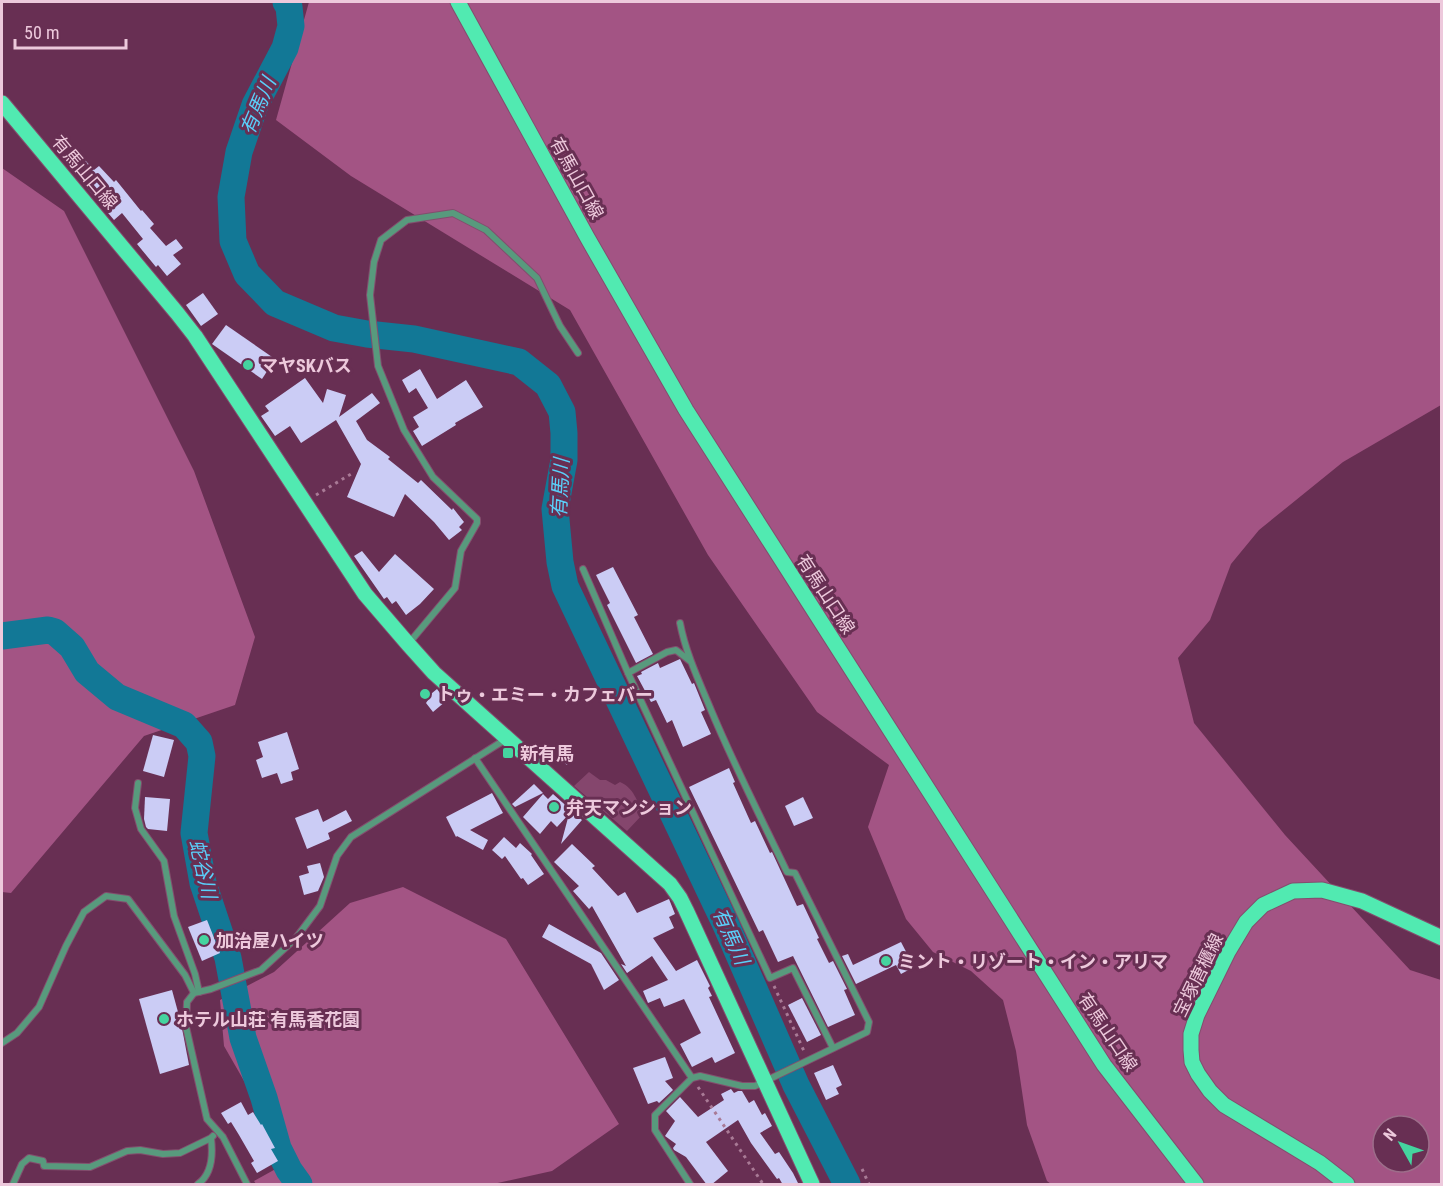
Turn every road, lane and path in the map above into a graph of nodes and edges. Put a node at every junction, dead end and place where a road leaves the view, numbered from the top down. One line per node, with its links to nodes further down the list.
1 (458, 2): 32 (main road, 有馬山口線)
2 (2, 103): 5 (main road, 有馬山口線)
3 (578, 352): 8 (street)
4 (351, 474): 5 (path)
5 (304, 502): 8 (main road, 有馬山口線)
6 (583, 569): 10 (street)
7 (680, 623): 9 (street)
8 (408, 644): 11 (main road, 有馬山口線)
9 (690, 661): 10 (street); 18 (street)
10 (628, 673): 15 (street)
11 (506, 739): 12 (street); 21 (main road, 有馬山口線)
12 (475, 758): 16 (street); 20 (street)
13 (138, 783): 16 (street)
14 (1442, 938): 33 (main road, 宝塚唐櫃線)
15 (770, 978): 18 (street); 19 (path)
16 (197, 993): 17 (street); 22 (street)
17 (2, 1043)
18 (833, 1048): 19 (street)
19 (807, 1061): 21 (street)
20 (692, 1078): 21 (street); 28 (street); 29 (path)
21 (770, 1079): 30 (main road, 有馬山口線)
22 (218, 1131): 23 (street); 27 (street)
23 (211, 1138): 25 (street); 26 (street)
24 (862, 1169): 31 (path)
25 (13, 1185)
26 (198, 1185)
27 (247, 1185)
28 (690, 1185)
29 (763, 1185)
30 (812, 1185)
31 (869, 1185)
32 (1196, 1185)
33 (1347, 1185)

